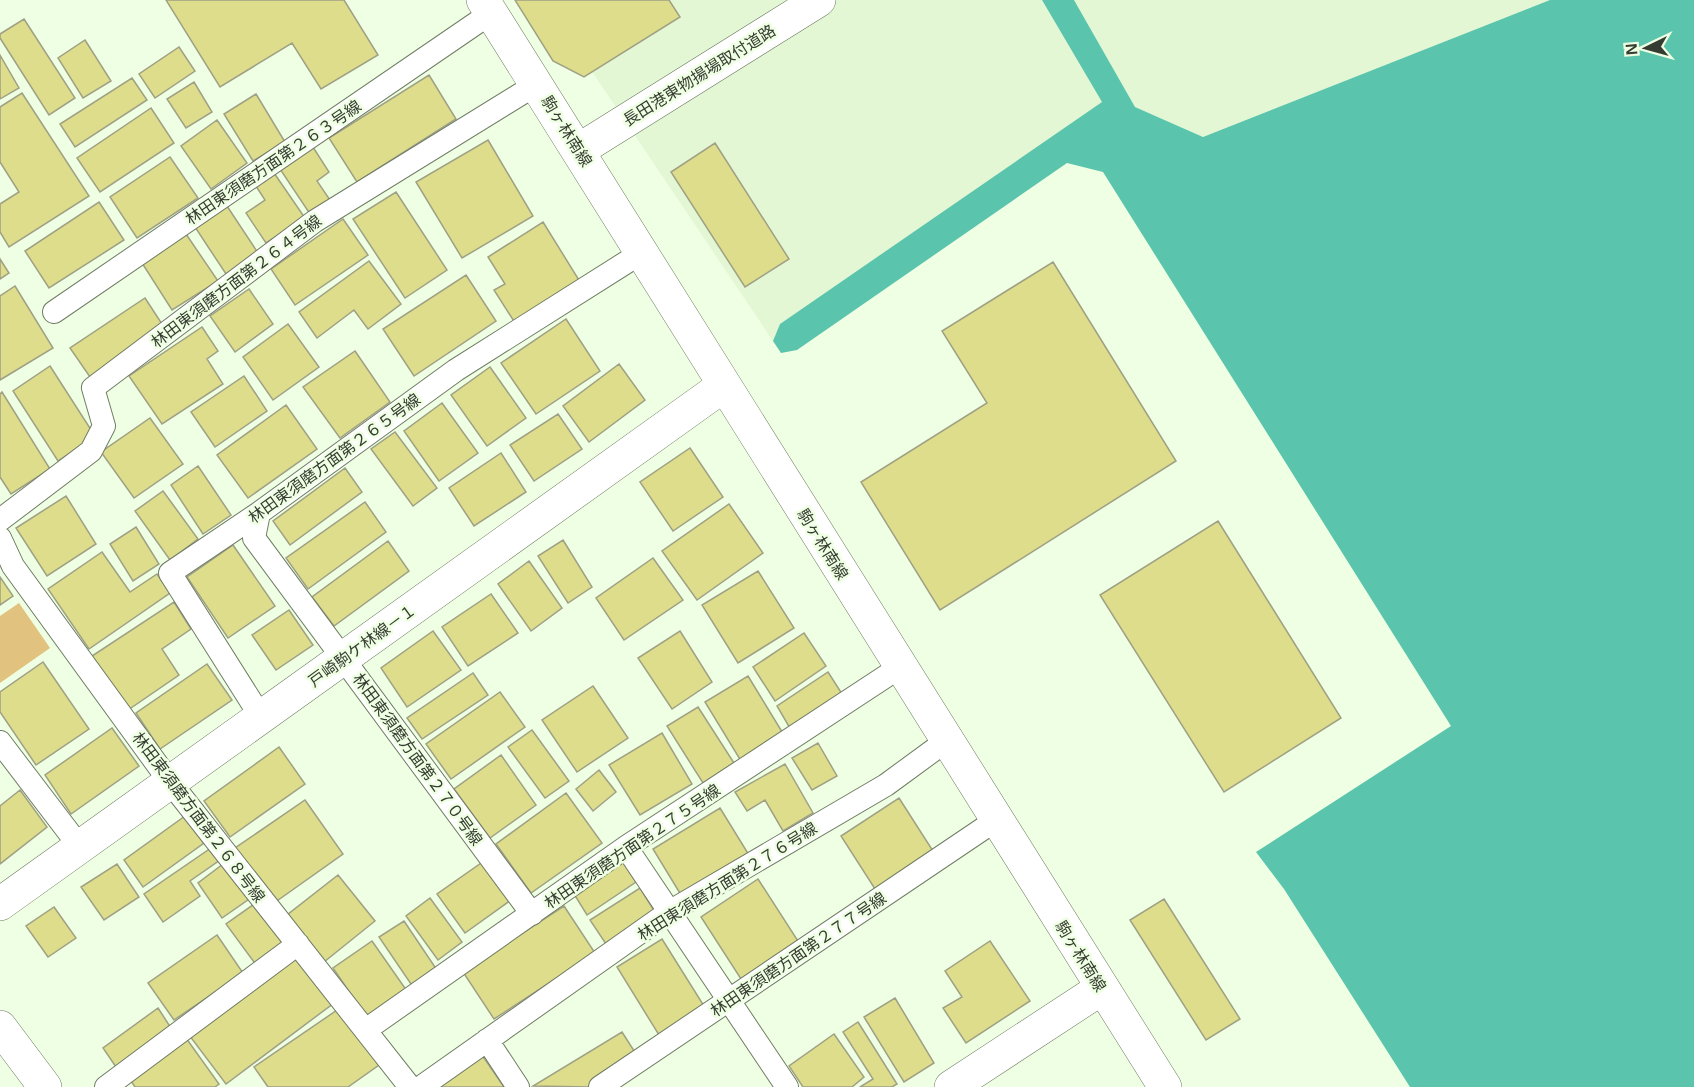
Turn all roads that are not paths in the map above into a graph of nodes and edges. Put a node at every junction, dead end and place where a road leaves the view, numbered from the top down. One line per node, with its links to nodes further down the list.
1 (819, 0): 4 (street, 長田港東物揚場取付道路)
2 (487, 6): 3 (street, 駒ヶ林南線); 6 (lane, 林田東須磨方面第２６３号線)
3 (537, 84): 4 (street, 駒ヶ林南線); 9 (lane, 林田東須磨方面第２６４号線)
4 (579, 150): 5 (street, 駒ヶ林南線)
5 (641, 253): 7 (street, 駒ヶ林南線); 8 (lane, 林田東須磨方面第２６５号線)
6 (54, 312)
7 (723, 386): 11 (street, 戸崎駒ケ林線－１); 12 (street, 駒ヶ林南線)
8 (259, 513): 11 (lane, 林田東須磨方面第２７０号線); 13 (lane, 林田東須磨方面第２６５号線)
9 (0, 520)
10 (0, 538): 16 (lane, 林田東須磨方面第２６８号線)
11 (345, 658): 13 (street, 戸崎駒ケ林線－１); 22 (lane, 林田東須磨方面第２７０号線)
12 (900, 667): 14 (street, 駒ヶ林南線); 19 (lane, 林田東須磨方面第２７５号線)
13 (261, 717): 16 (street, 戸崎駒ケ林線－１)
14 (946, 741): 17 (street, 駒ヶ林南線); 21 (lane, 林田東須磨方面第２７６号線)
15 (0, 742): 18 (lane)
16 (170, 783): 18 (street, 戸崎駒ケ林線－１); 23 (lane, 林田東須磨方面第２６８号線)
17 (996, 820): 24 (street, 駒ヶ林南線); 25 (lane, 林田東須磨方面第２７７号線)
18 (80, 847): 20 (street, 戸崎駒ケ林線－１)
19 (626, 848): 21 (lane); 22 (lane, 林田東須磨方面第２７５号線)
20 (0, 904)
21 (669, 912): 25 (lane); 28 (lane, 林田東須磨方面第２７６号線)
22 (532, 914): 27 (lane, 林田東須磨方面第２７５号線)
23 (298, 944): 27 (lane, 林田東須磨方面第２６８号線); 30 (lane)
24 (1102, 988): 36 (street); 37 (street, 駒ヶ林南線)
25 (729, 1001): 34 (lane, 林田東須磨方面第２７７号線); 35 (lane)
26 (0, 1027): 29 (street)
27 (367, 1029): 31 (lane, 林田東須磨方面第２６８号線)
28 (488, 1040): 32 (lane, 林田東須磨方面第２７６号線); 33 (lane)
29 (45, 1087)
30 (106, 1087)
31 (410, 1087)
32 (421, 1087)
33 (518, 1087)
34 (600, 1087)
35 (787, 1087)
36 (951, 1087)
37 (1165, 1087)

